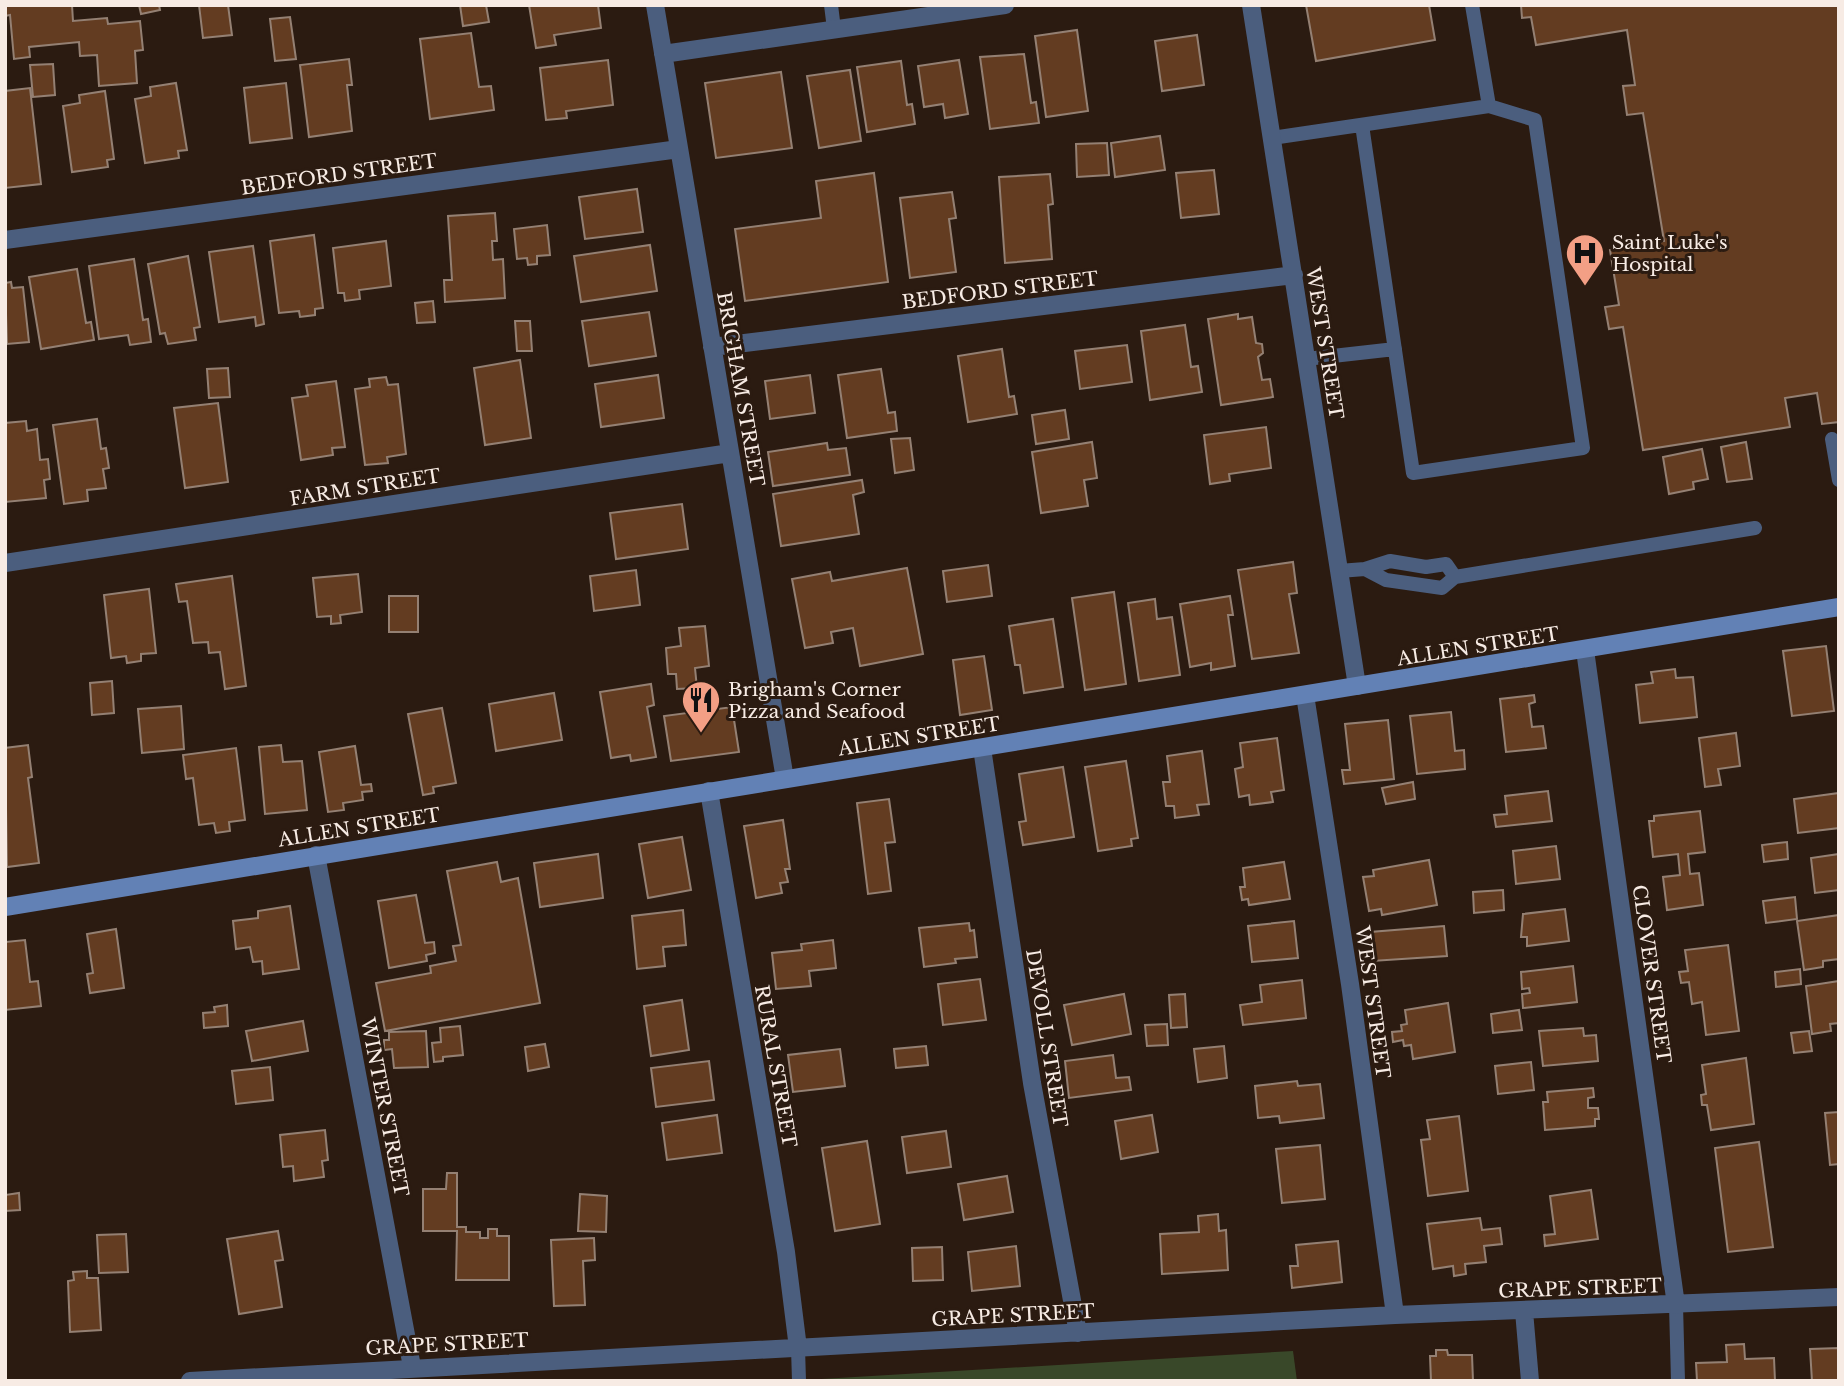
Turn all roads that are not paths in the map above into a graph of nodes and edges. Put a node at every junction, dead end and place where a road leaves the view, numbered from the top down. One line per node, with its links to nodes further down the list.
1 (655, 5): 7 (street, BRIGHAM STREET)
2 (831, 5): 6 (lane)
3 (1005, 5): 6 (street)
4 (1251, 5): 10 (street, WEST STREET)
5 (1472, 5): 8 (lane)
6 (834, 29): 7 (street)
7 (663, 54): 11 (street, BRIGHAM STREET)
8 (1489, 106): 9 (lane); 15 (lane)
9 (1362, 125): 10 (lane); 15 (lane)
10 (1272, 138): 13 (street, WEST STREET)
11 (679, 149): 12 (street, BEDFORD STREET); 14 (street, BRIGHAM STREET)
12 (5, 240)
13 (1294, 275): 14 (street, BEDFORD STREET); 16 (street, WEST STREET)
14 (712, 346): 18 (street, BRIGHAM STREET)
15 (1395, 349): 16 (lane)
16 (1306, 359): 23 (street, WEST STREET)
17 (1832, 439): 19 (lane)
18 (730, 453): 21 (street, FARM STREET); 30 (street, BRIGHAM STREET)
19 (1839, 480)
20 (1755, 528): 24 (lane)
21 (5, 563)
22 (1365, 569): 23 (lane); 24 (lane); 24 (lane)
23 (1339, 572): 27 (street, WEST STREET)
24 (1455, 577)
25 (1839, 607): 26 (street, ALLEN STREET)
26 (1585, 650): 27 (street, ALLEN STREET); 35 (street, CLOVER STREET)
27 (1357, 687): 28 (street, ALLEN STREET)
28 (1305, 695): 29 (street, ALLEN STREET); 37 (street, WEST STREET)
29 (982, 748): 30 (street, ALLEN STREET); 38 (street, DEVOLL STREET)
30 (785, 779): 31 (street, ALLEN STREET)
31 (709, 792): 32 (street, ALLEN STREET); 39 (street, RURAL STREET)
32 (316, 855): 33 (street, ALLEN STREET); 40 (street, WINTER STREET)
33 (5, 907)
34 (1839, 1297): 35 (street, GRAPE STREET)
35 (1675, 1305): 36 (street, GRAPE STREET); 44 (lane)
36 (1524, 1311): 37 (street, GRAPE STREET); 43 (street)
37 (1395, 1315): 38 (street, GRAPE STREET)
38 (1078, 1333): 39 (street, GRAPE STREET)
39 (797, 1348): 40 (street, GRAPE STREET); 42 (lane)
40 (412, 1367): 41 (street, GRAPE STREET)
41 (190, 1381)
42 (799, 1381)
43 (1530, 1381)
44 (1678, 1381)

